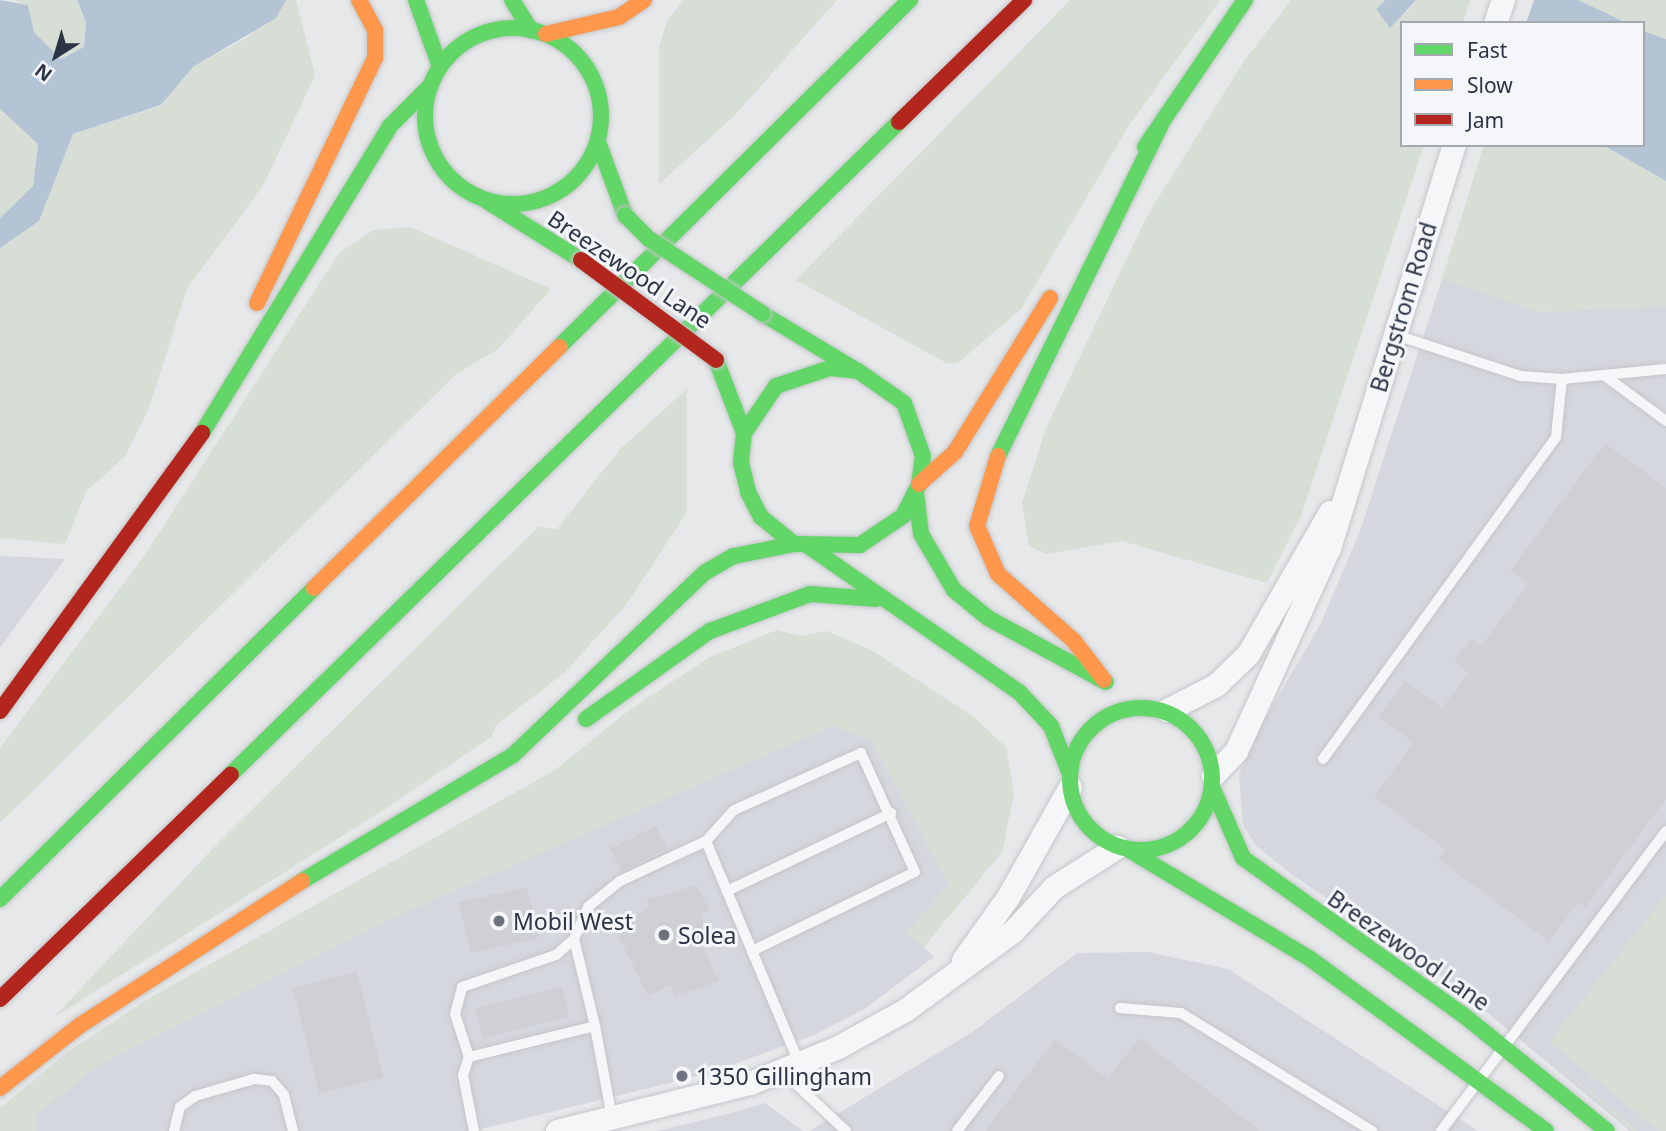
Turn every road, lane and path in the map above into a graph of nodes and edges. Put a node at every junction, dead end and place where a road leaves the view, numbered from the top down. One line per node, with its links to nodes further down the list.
1 (359, 0): 29 (main road)
2 (416, 0): 11 (main road)
3 (512, 0): 10 (main road)
4 (644, 0): 10 (main road)
5 (910, 0): 45 (main road)
6 (1024, 0): 49 (main road)
7 (1245, 0): 13 (main road)
8 (1503, 0): 9 (street)
9 (1496, 21)
10 (538, 32): 11 (main road); 14 (main road)
11 (440, 67): 12 (main road)
12 (430, 86): 16 (main road); 29 (main road)
13 (1161, 125): 17 (main road); 31 (main road)
14 (598, 142): 16 (main road); 21 (main road, Breezewood Lane, bridge)
15 (1453, 147): 19 (street, Bergstrom Road)
16 (484, 199): 25 (main road, Breezewood Lane, bridge)
17 (1074, 259)
18 (1059, 282): 27 (main road)
19 (1396, 335): 23 (lane); 26 (street, Bergstrom Road)
20 (1666, 369): 22 (lane)
21 (858, 371): 25 (main road); 27 (main road)
22 (1605, 376): 23 (lane); 24 (lane)
23 (1562, 379): 36 (lane)
24 (1666, 421)
25 (744, 433): 28 (main road)
26 (1352, 469): 32 (street, Bergstrom Road); 38 (street, Bergstrom Road)
27 (918, 489): 28 (main road); 31 (main road)
28 (801, 545): 30 (main road); 39 (main road)
29 (110, 564): 33 (main road)
30 (876, 599): 34 (main road); 37 (main road)
31 (1104, 680): 32 (main road)
32 (1159, 708): 37 (main road); 38 (main road)
33 (0, 711)
34 (572, 730)
35 (551, 744): 39 (main road)
36 (1323, 759)
37 (1070, 779): 43 (main road); 48 (street)
38 (1212, 781): 43 (main road); 52 (main road, Breezewood Lane)
39 (447, 797): 57 (main road)
40 (891, 813): 42 (lane); 44 (lane); 47 (lane)
41 (1666, 831): 52 (lane)
42 (706, 841): 44 (lane); 46 (lane)
43 (1123, 848): 48 (street); 56 (main road)
44 (727, 891): 47 (lane)
45 (0, 899)
46 (573, 939): 51 (lane); 53 (lane)
47 (752, 951): 54 (lane)
48 (955, 971): 54 (street)
49 (0, 999)
50 (1119, 1008): 65 (lane)
51 (594, 1026): 53 (lane); 58 (lane)
52 (1503, 1047): 56 (lane); 68 (main road, Breezewood Lane)
53 (469, 1057): 61 (lane)
54 (790, 1067): 58 (street); 63 (lane)
55 (999, 1076): 64 (lane)
56 (1475, 1083): 66 (lane); 67 (main road)
57 (0, 1088)
58 (612, 1118): 62 (street)
59 (174, 1131): 60 (lane)
60 (293, 1131)
61 (474, 1131)
62 (557, 1131)
63 (846, 1131)
64 (957, 1131)
65 (1372, 1131)
66 (1441, 1131)
67 (1546, 1131)
68 (1607, 1131)

